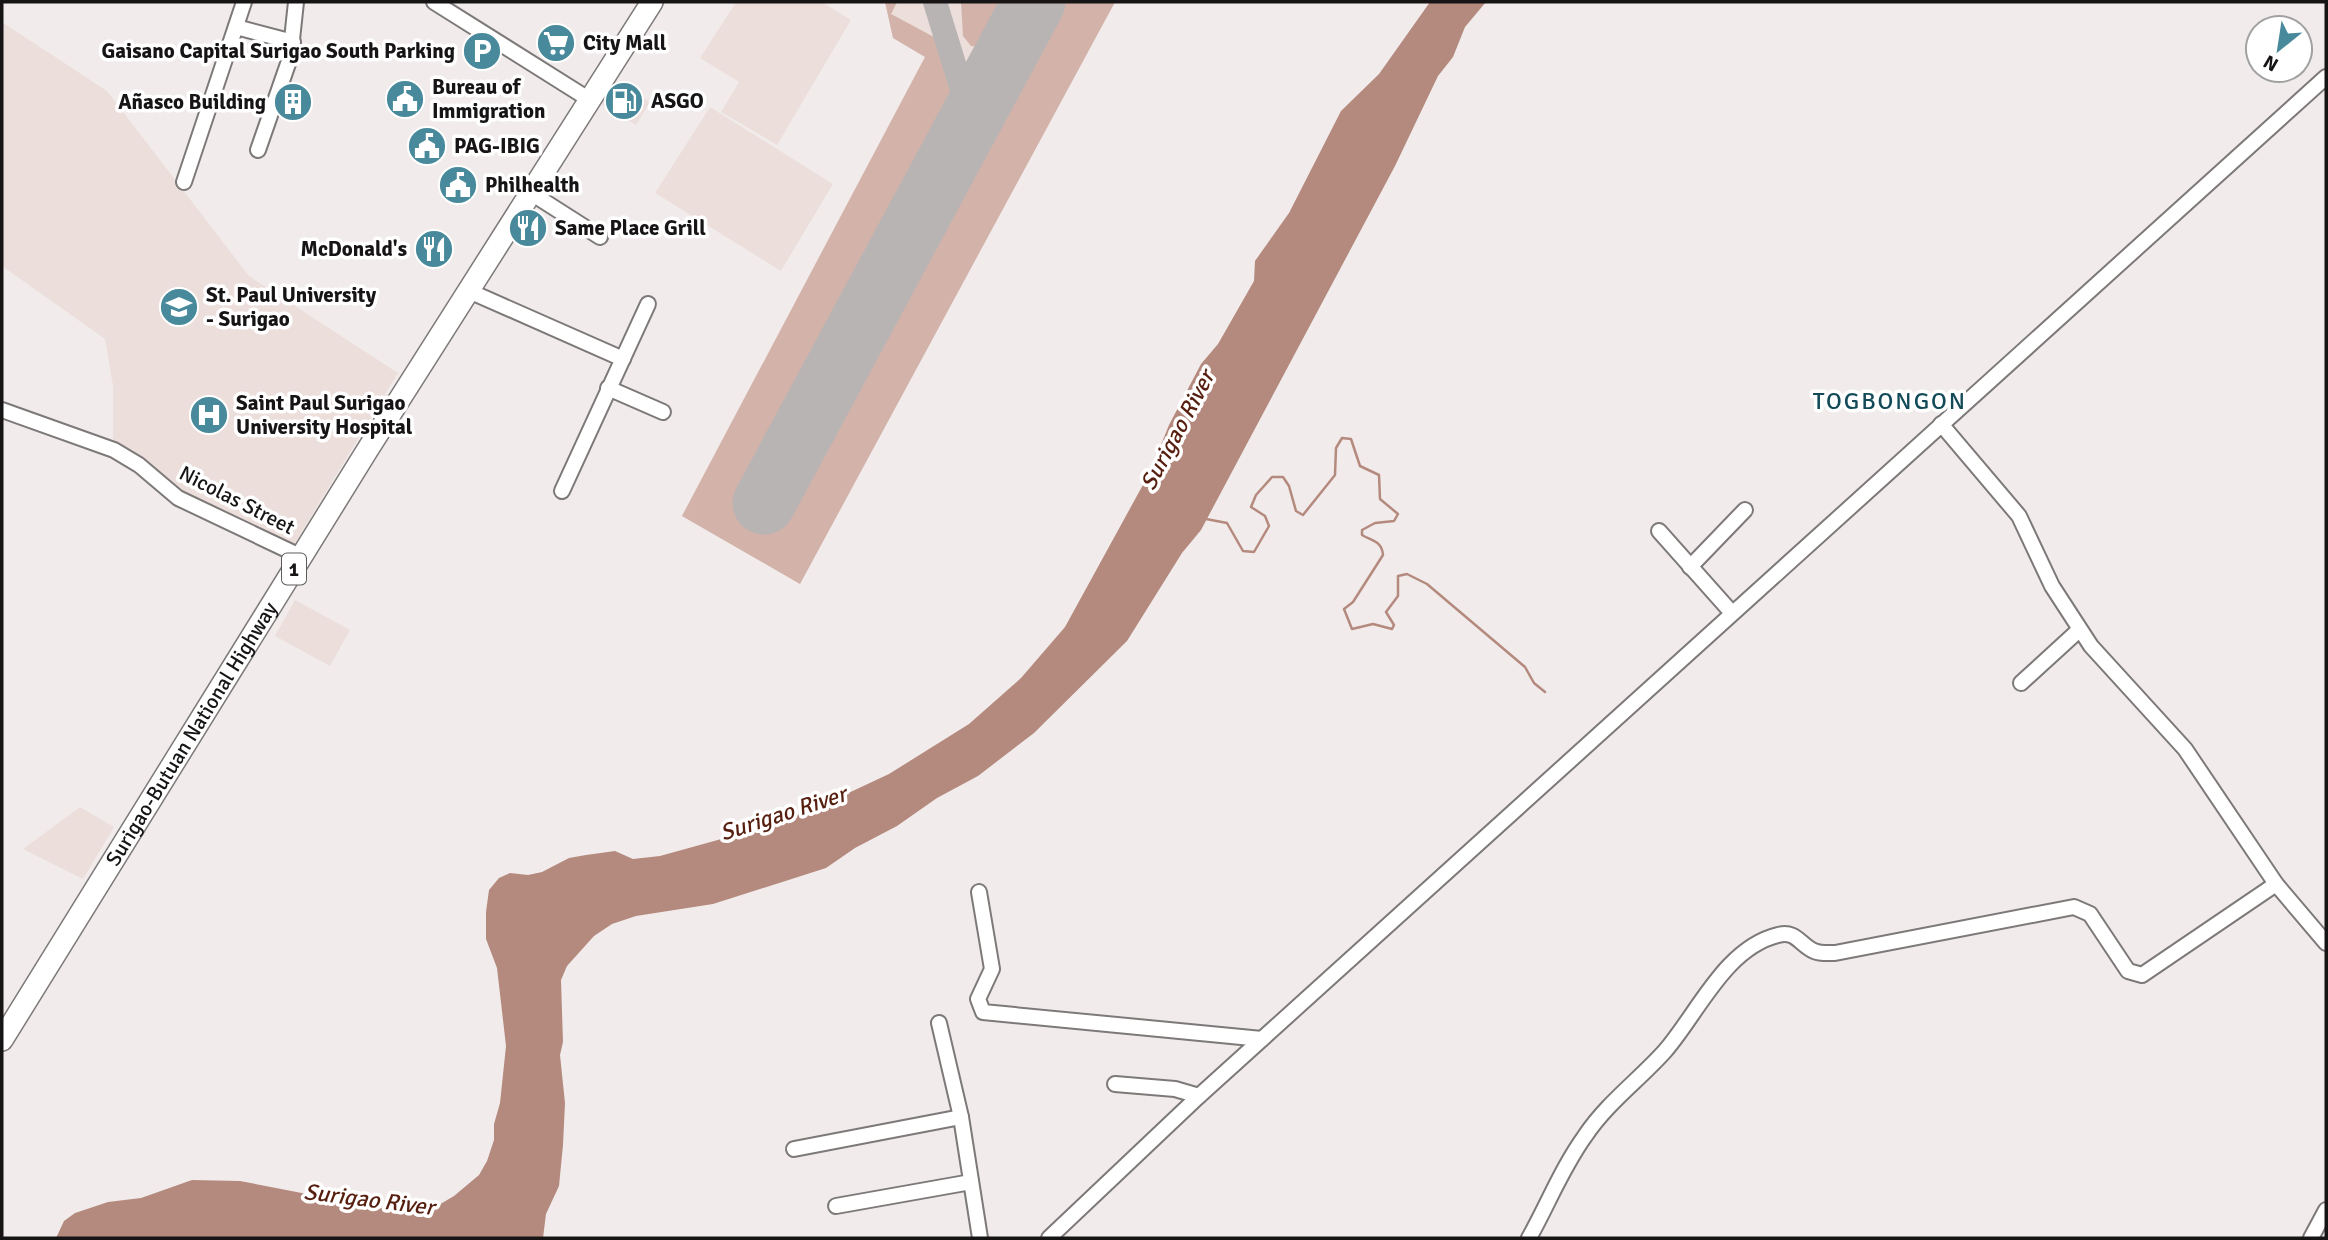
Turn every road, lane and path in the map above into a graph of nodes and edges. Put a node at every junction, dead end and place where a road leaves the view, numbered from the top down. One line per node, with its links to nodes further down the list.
1 (244, 2): 5 (street)
2 (296, 2): 6 (street)
3 (434, 2): 8 (street)
4 (652, 2): 8 (highway, Surigao-Butuan National Highway / 1)
5 (236, 27): 6 (street); 10 (street)
6 (293, 42): 9 (street)
7 (2326, 77): 19 (street)
8 (590, 100): 11 (highway, Surigao-Butuan National Highway / 1)
9 (258, 150)
10 (184, 182)
11 (531, 193): 12 (street); 13 (highway, Surigao-Butuan National Highway / 1)
12 (600, 237)
13 (469, 290): 15 (street); 23 (highway, Surigao-Butuan National Highway / 1)
14 (648, 304): 15 (street)
15 (623, 359): 16 (street)
16 (608, 388): 18 (street); 20 (street)
17 (2, 410): 23 (street, Nicolas Street)
18 (663, 412)
19 (1941, 424): 25 (street); 26 (street)
20 (562, 491)
21 (1745, 510): 24 (street)
22 (1658, 531): 24 (street)
23 (302, 557): 33 (highway, Surigao-Butuan National Highway / 1)
24 (1690, 566): 25 (street)
25 (1732, 613): 32 (street)
26 (2079, 630): 27 (street); 28 (street)
27 (2021, 683)
28 (2276, 884): 30 (street); 43 (street)
29 (979, 892): 32 (street)
30 (2326, 943)
31 (939, 1023): 36 (street)
32 (1262, 1039): 35 (street)
33 (2, 1040)
34 (1115, 1084): 35 (street)
35 (1199, 1096): 42 (street)
36 (961, 1117): 37 (street); 38 (street)
37 (794, 1149)
38 (971, 1182): 39 (street); 41 (street)
39 (836, 1206)
40 (2326, 1210): 44 (street)
41 (980, 1238)
42 (1049, 1238)
43 (1529, 1238)
44 (2311, 1238)

